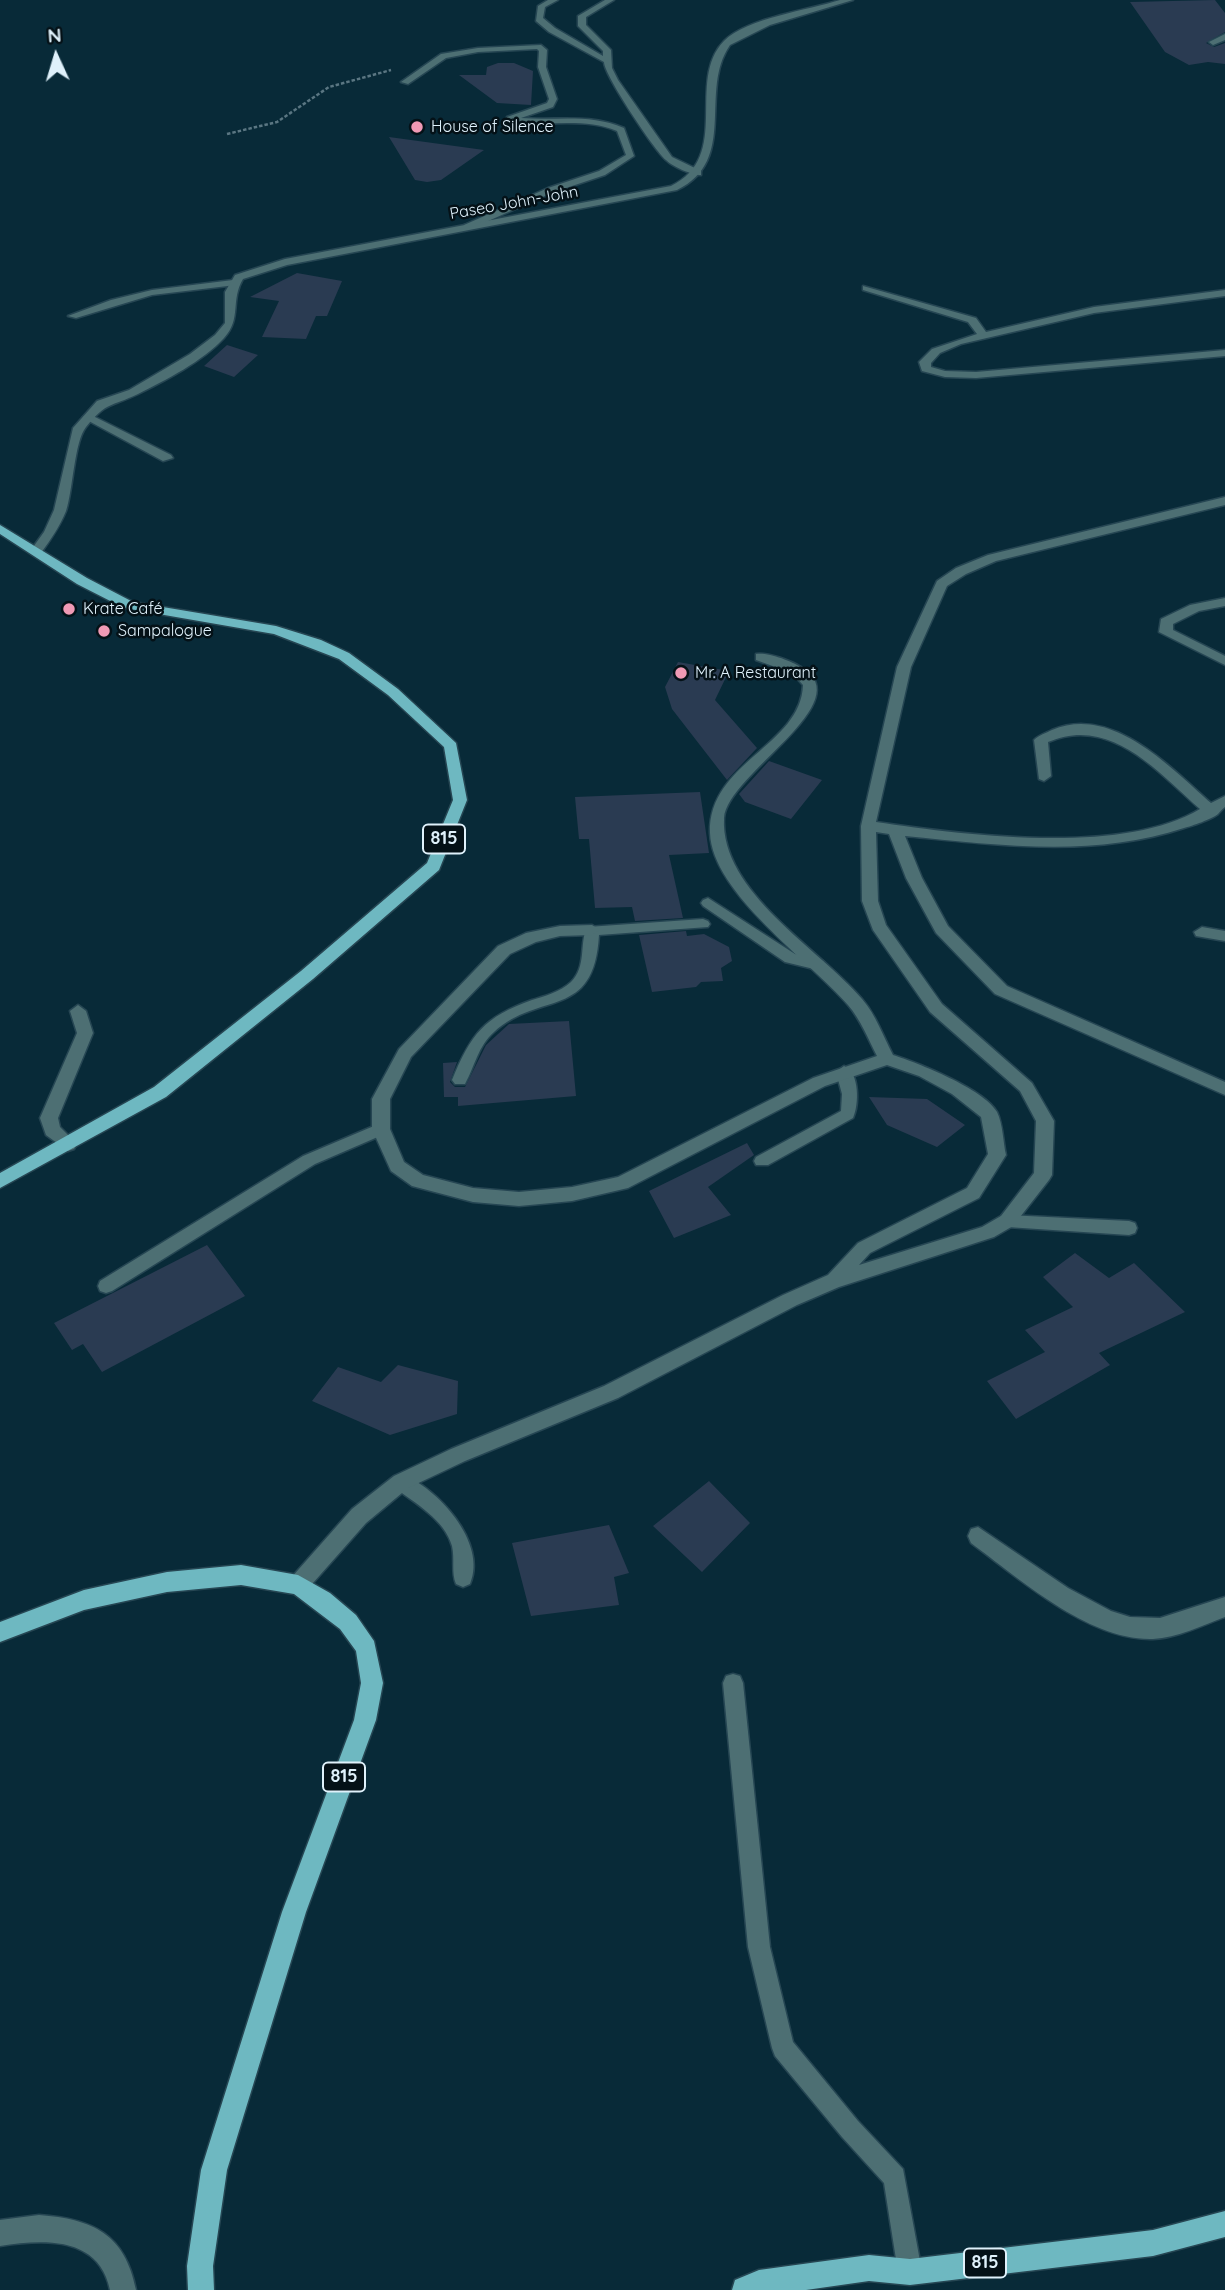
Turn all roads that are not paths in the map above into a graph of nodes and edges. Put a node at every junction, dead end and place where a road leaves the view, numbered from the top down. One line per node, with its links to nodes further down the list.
1 (554, 0): 6 (lane)
2 (610, 0): 6 (lane)
3 (849, 0): 8 (street)
4 (1225, 37): 5 (street)
5 (1213, 42)
6 (607, 61): 8 (lane)
7 (405, 82): 9 (lane)
8 (698, 173): 9 (street, Paseo John-John)
9 (467, 228): 10 (street, Paseo John-John)
10 (233, 283): 13 (lane); 16 (street)
11 (867, 288): 14 (street)
12 (1225, 293): 14 (street)
13 (73, 316)
14 (984, 336): 15 (street)
15 (1225, 353)
16 (93, 414): 17 (street); 20 (street)
17 (167, 458)
18 (1224, 502): 27 (street)
19 (0, 529): 20 (main road, 815)
20 (37, 550): 41 (main road, 815)
21 (1225, 602): 23 (street)
22 (761, 657): 34 (street)
23 (1225, 660)
24 (1044, 776): 26 (street)
25 (1225, 801): 26 (street)
26 (1212, 812): 28 (street)
27 (867, 826): 28 (street); 44 (street)
28 (895, 830): 39 (street)
29 (708, 903): 34 (lane)
30 (703, 924): 31 (lane)
31 (592, 930): 38 (lane); 40 (street)
32 (1202, 932): 33 (street)
33 (1225, 936)
34 (818, 965): 36 (street)
35 (78, 1011): 41 (street)
36 (887, 1059): 37 (street); 46 (street)
37 (844, 1072): 40 (street); 42 (lane)
38 (460, 1080)
39 (1225, 1088)
40 (380, 1129): 47 (lane)
41 (68, 1144): 43 (main road, 815)
42 (762, 1161)
43 (0, 1181)
44 (1007, 1221): 45 (lane); 46 (street)
45 (1129, 1228)
46 (833, 1281): 48 (street)
47 (106, 1286)
48 (401, 1482): 50 (lane); 51 (street)
49 (978, 1536): 52 (street)
50 (463, 1578)
51 (298, 1585): 53 (main road, 815); 59 (main road, 815)
52 (1225, 1607)
53 (0, 1632)
54 (733, 1683): 57 (lane)
55 (1225, 2224): 57 (main road, 815)
56 (0, 2233): 58 (street)
57 (910, 2272): 60 (main road, 815)
58 (124, 2290)
59 (201, 2290)
60 (745, 2290)

